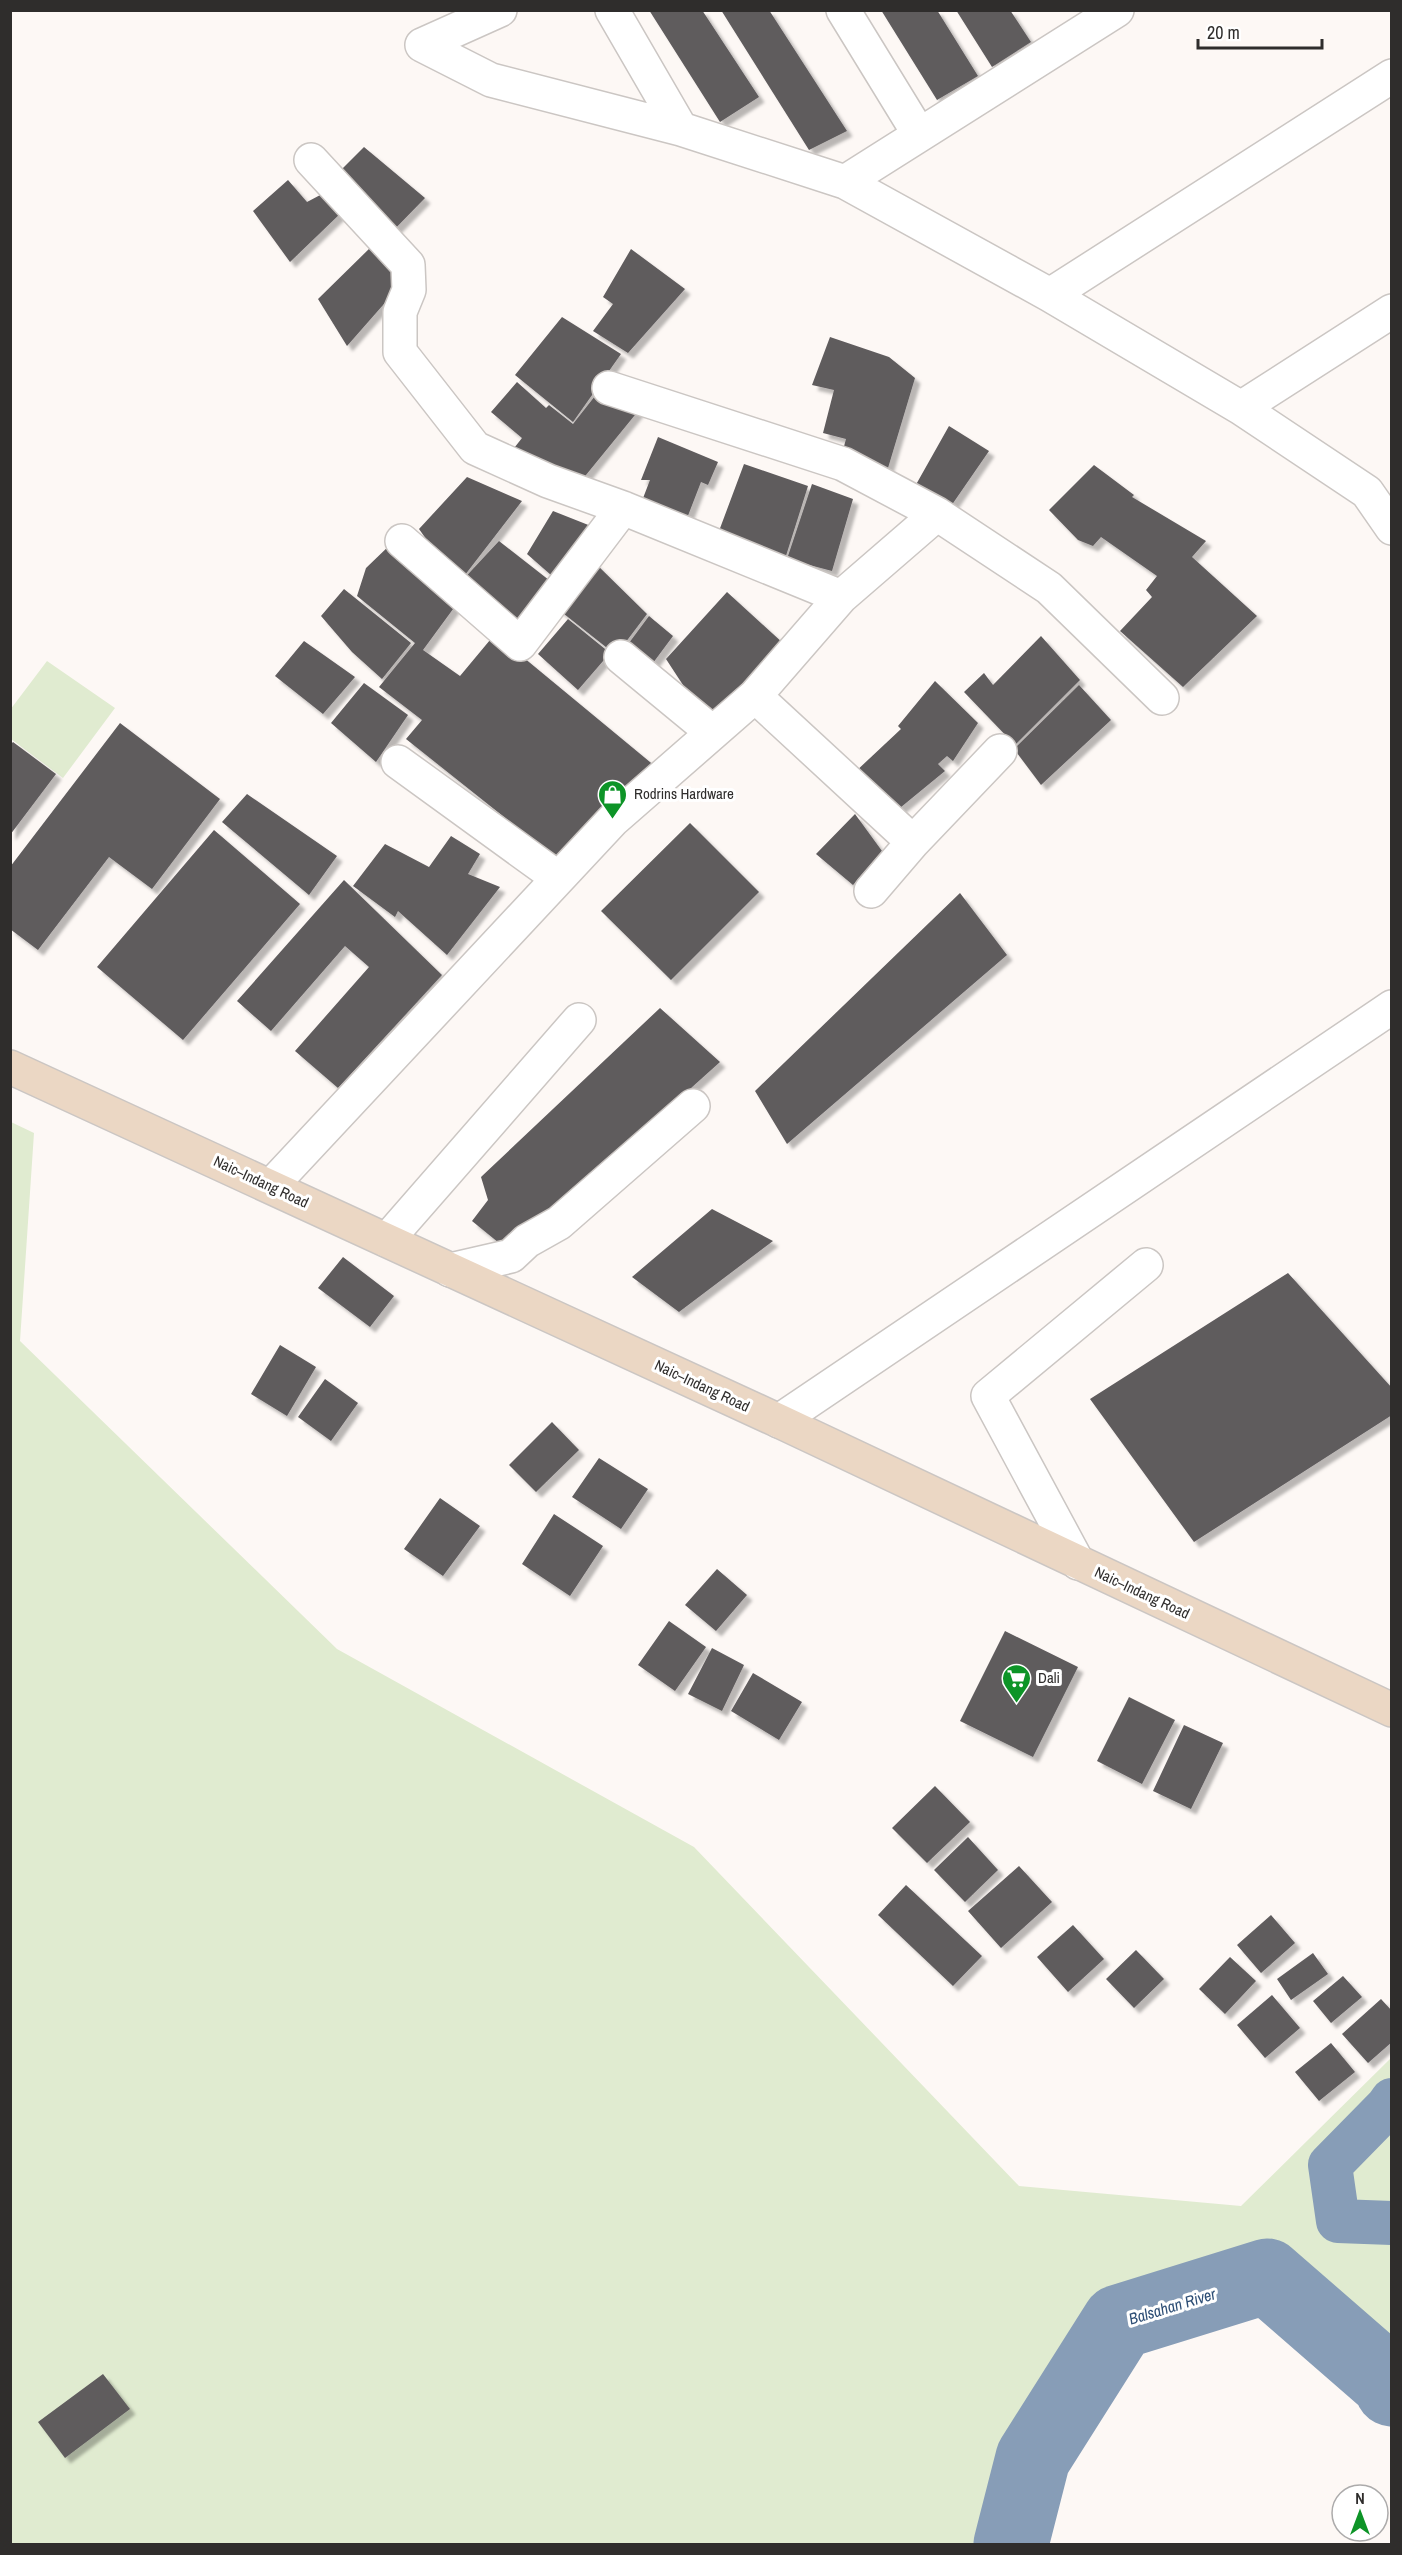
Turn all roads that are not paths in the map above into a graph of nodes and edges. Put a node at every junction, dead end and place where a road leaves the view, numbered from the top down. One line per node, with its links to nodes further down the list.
1 (500, 10): 6 (street)
2 (612, 10): 6 (street)
3 (843, 10): 7 (street)
4 (1096, 16): 7 (street)
5 (1392, 76): 10 (street)
6 (681, 129): 9 (street)
7 (919, 134): 9 (street)
8 (311, 160): 14 (street)
9 (845, 182): 10 (street)
10 (1050, 295): 13 (street)
11 (1392, 311): 13 (street)
12 (609, 388): 15 (street)
13 (1241, 408): 16 (street)
14 (623, 508): 17 (street); 18 (street)
15 (937, 514): 18 (street); 21 (street)
16 (1392, 528)
17 (402, 541)
18 (841, 597): 20 (street)
19 (621, 657): 22 (street)
20 (755, 696): 22 (street); 25 (street)
21 (1162, 699)
22 (712, 732): 26 (street)
23 (1000, 751): 25 (street)
24 (398, 762): 26 (street)
25 (913, 843): 27 (street)
26 (558, 878): 32 (street)
27 (871, 891)
28 (1392, 1007): 36 (street)
29 (579, 1020): 33 (street)
30 (10, 1067): 32 (main road, Naic–Indang Road)
31 (693, 1106): 35 (street)
32 (272, 1186): 33 (main road, Naic–Indang Road)
33 (387, 1240): 35 (main road, Naic–Indang Road)
34 (1146, 1265): 37 (street)
35 (450, 1270): 36 (main road, Naic–Indang Road)
36 (779, 1421): 37 (main road, Naic–Indang Road)
37 (1078, 1563): 38 (main road, Naic–Indang Road)
38 (1392, 1710)

